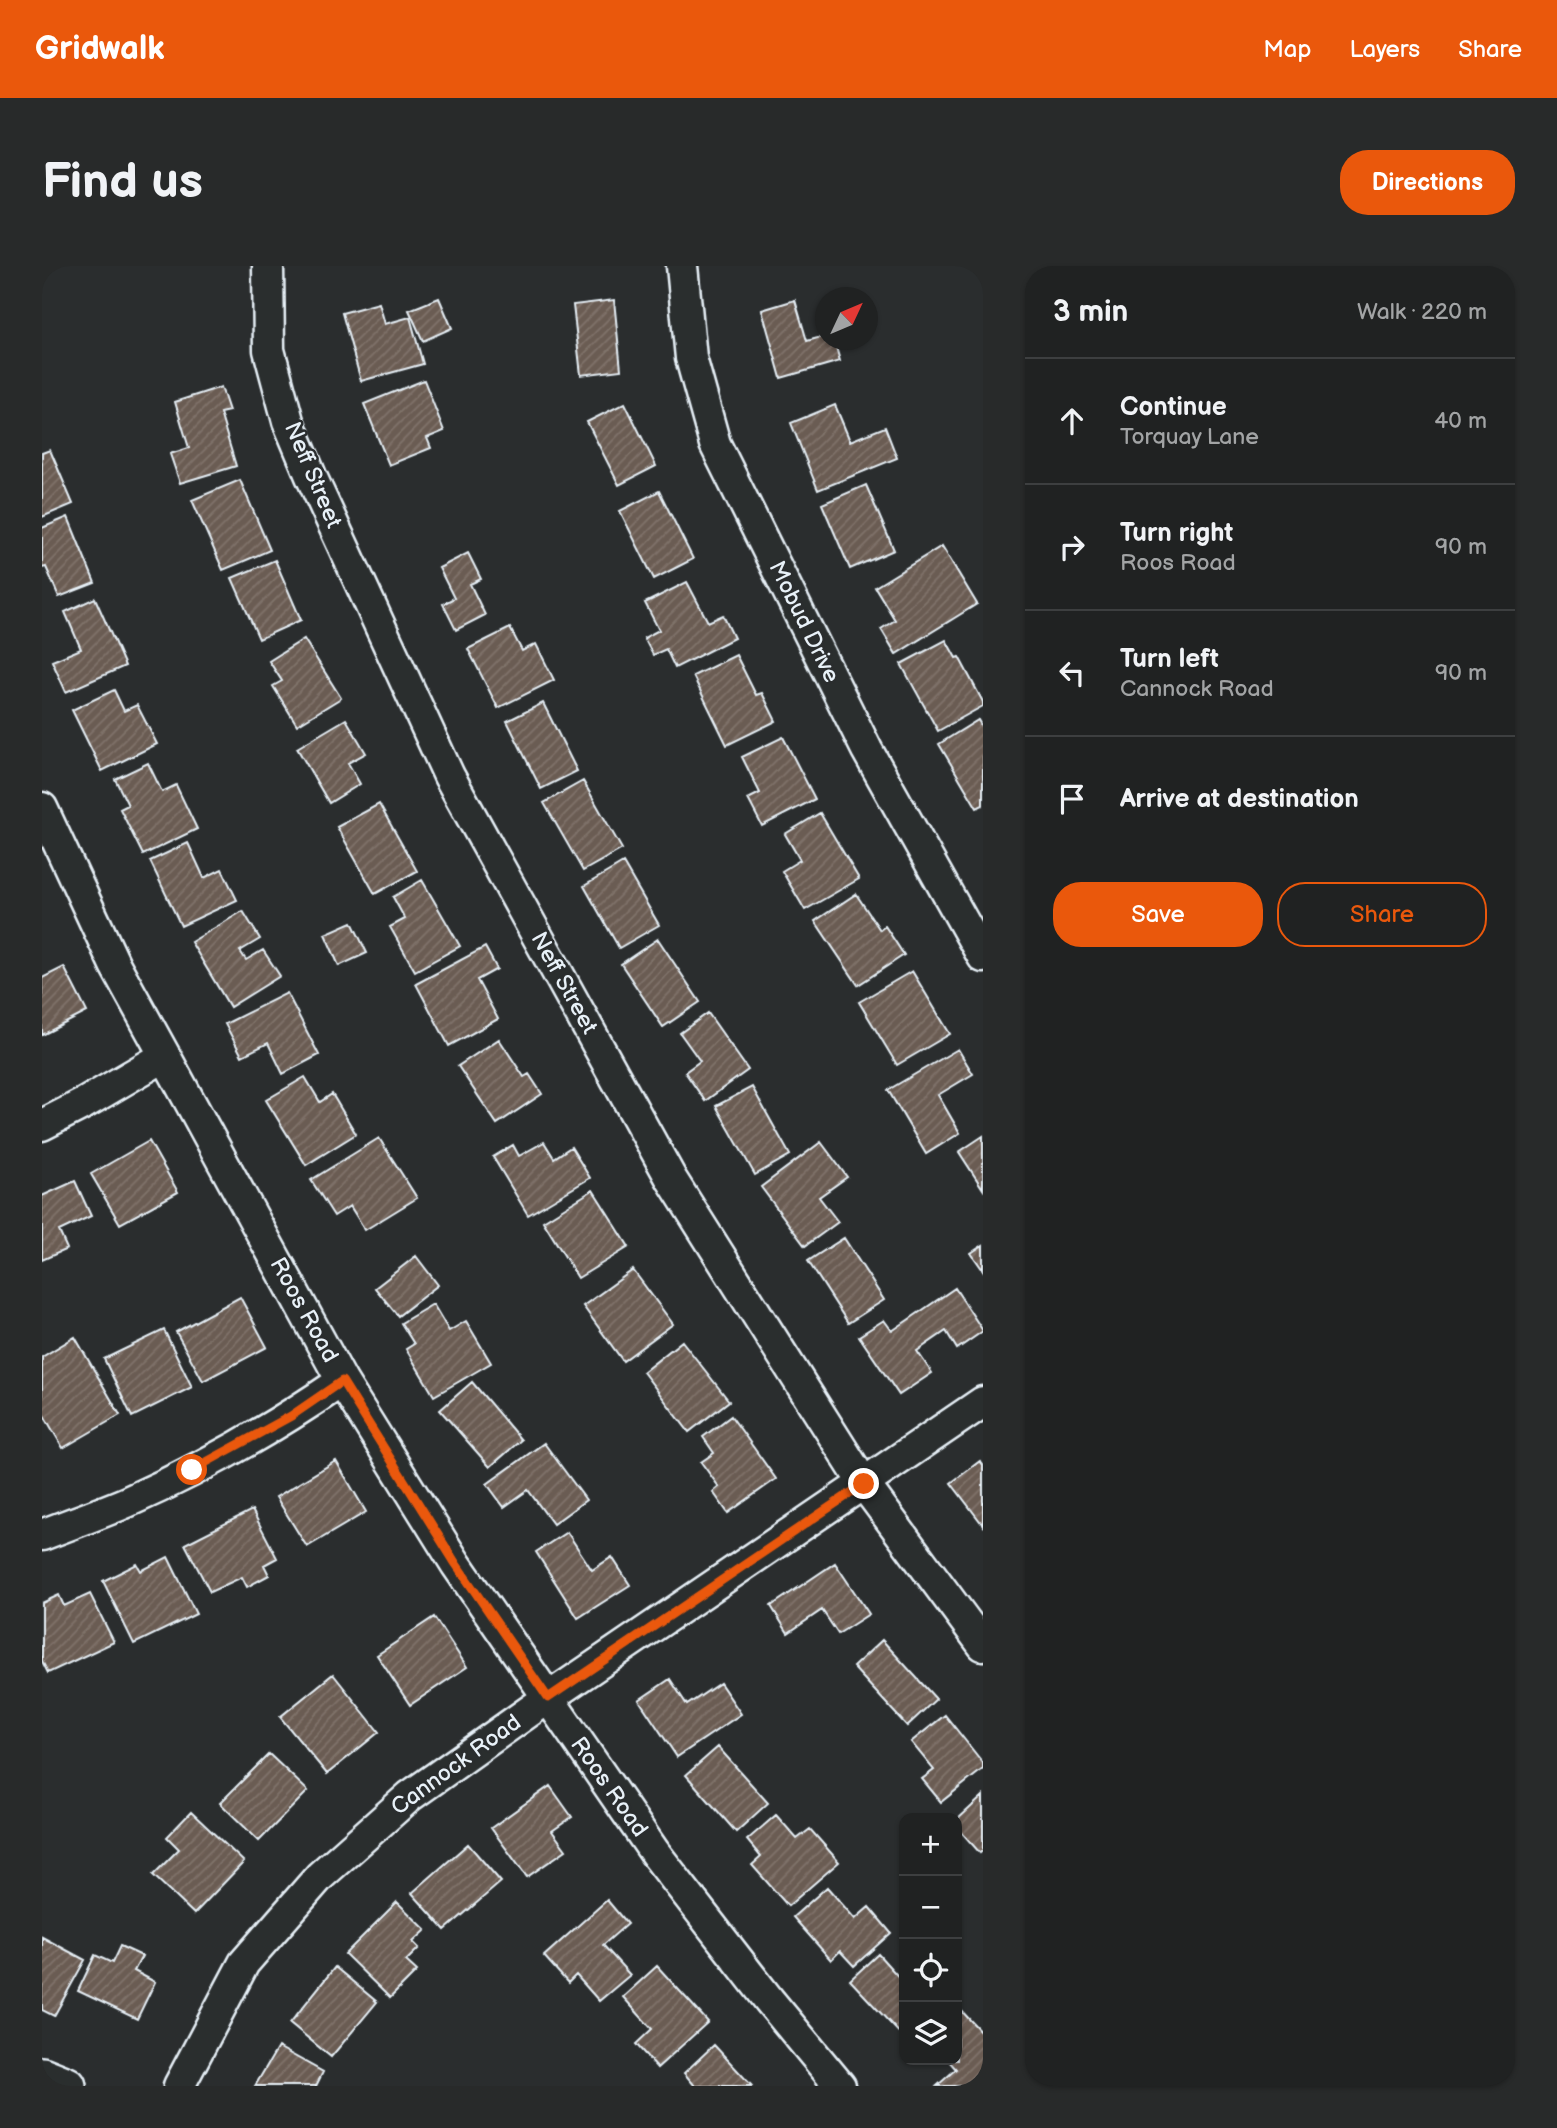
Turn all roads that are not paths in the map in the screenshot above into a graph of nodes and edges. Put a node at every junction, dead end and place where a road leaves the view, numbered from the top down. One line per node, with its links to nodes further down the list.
1 (268, 266): 9 (street, Neff Street)
2 (682, 266): 4 (street, Mobud Drive)
3 (42, 808): 5 (street, Roos Road)
4 (983, 957)
5 (165, 1056): 6 (street); 7 (street, Roos Road)
6 (42, 1125)
7 (342, 1381): 10 (street); 12 (street, Roos Road)
8 (983, 1402): 9 (street, Cannock Road)
9 (864, 1484): 11 (street, Neff Street); 12 (street, Cannock Road)
10 (42, 1535)
11 (983, 1645)
12 (548, 1698): 15 (street, Cannock Road); 16 (street, Roos Road)
13 (42, 2076): 14 (street)
14 (67, 2086)
15 (179, 2086)
16 (840, 2086)

